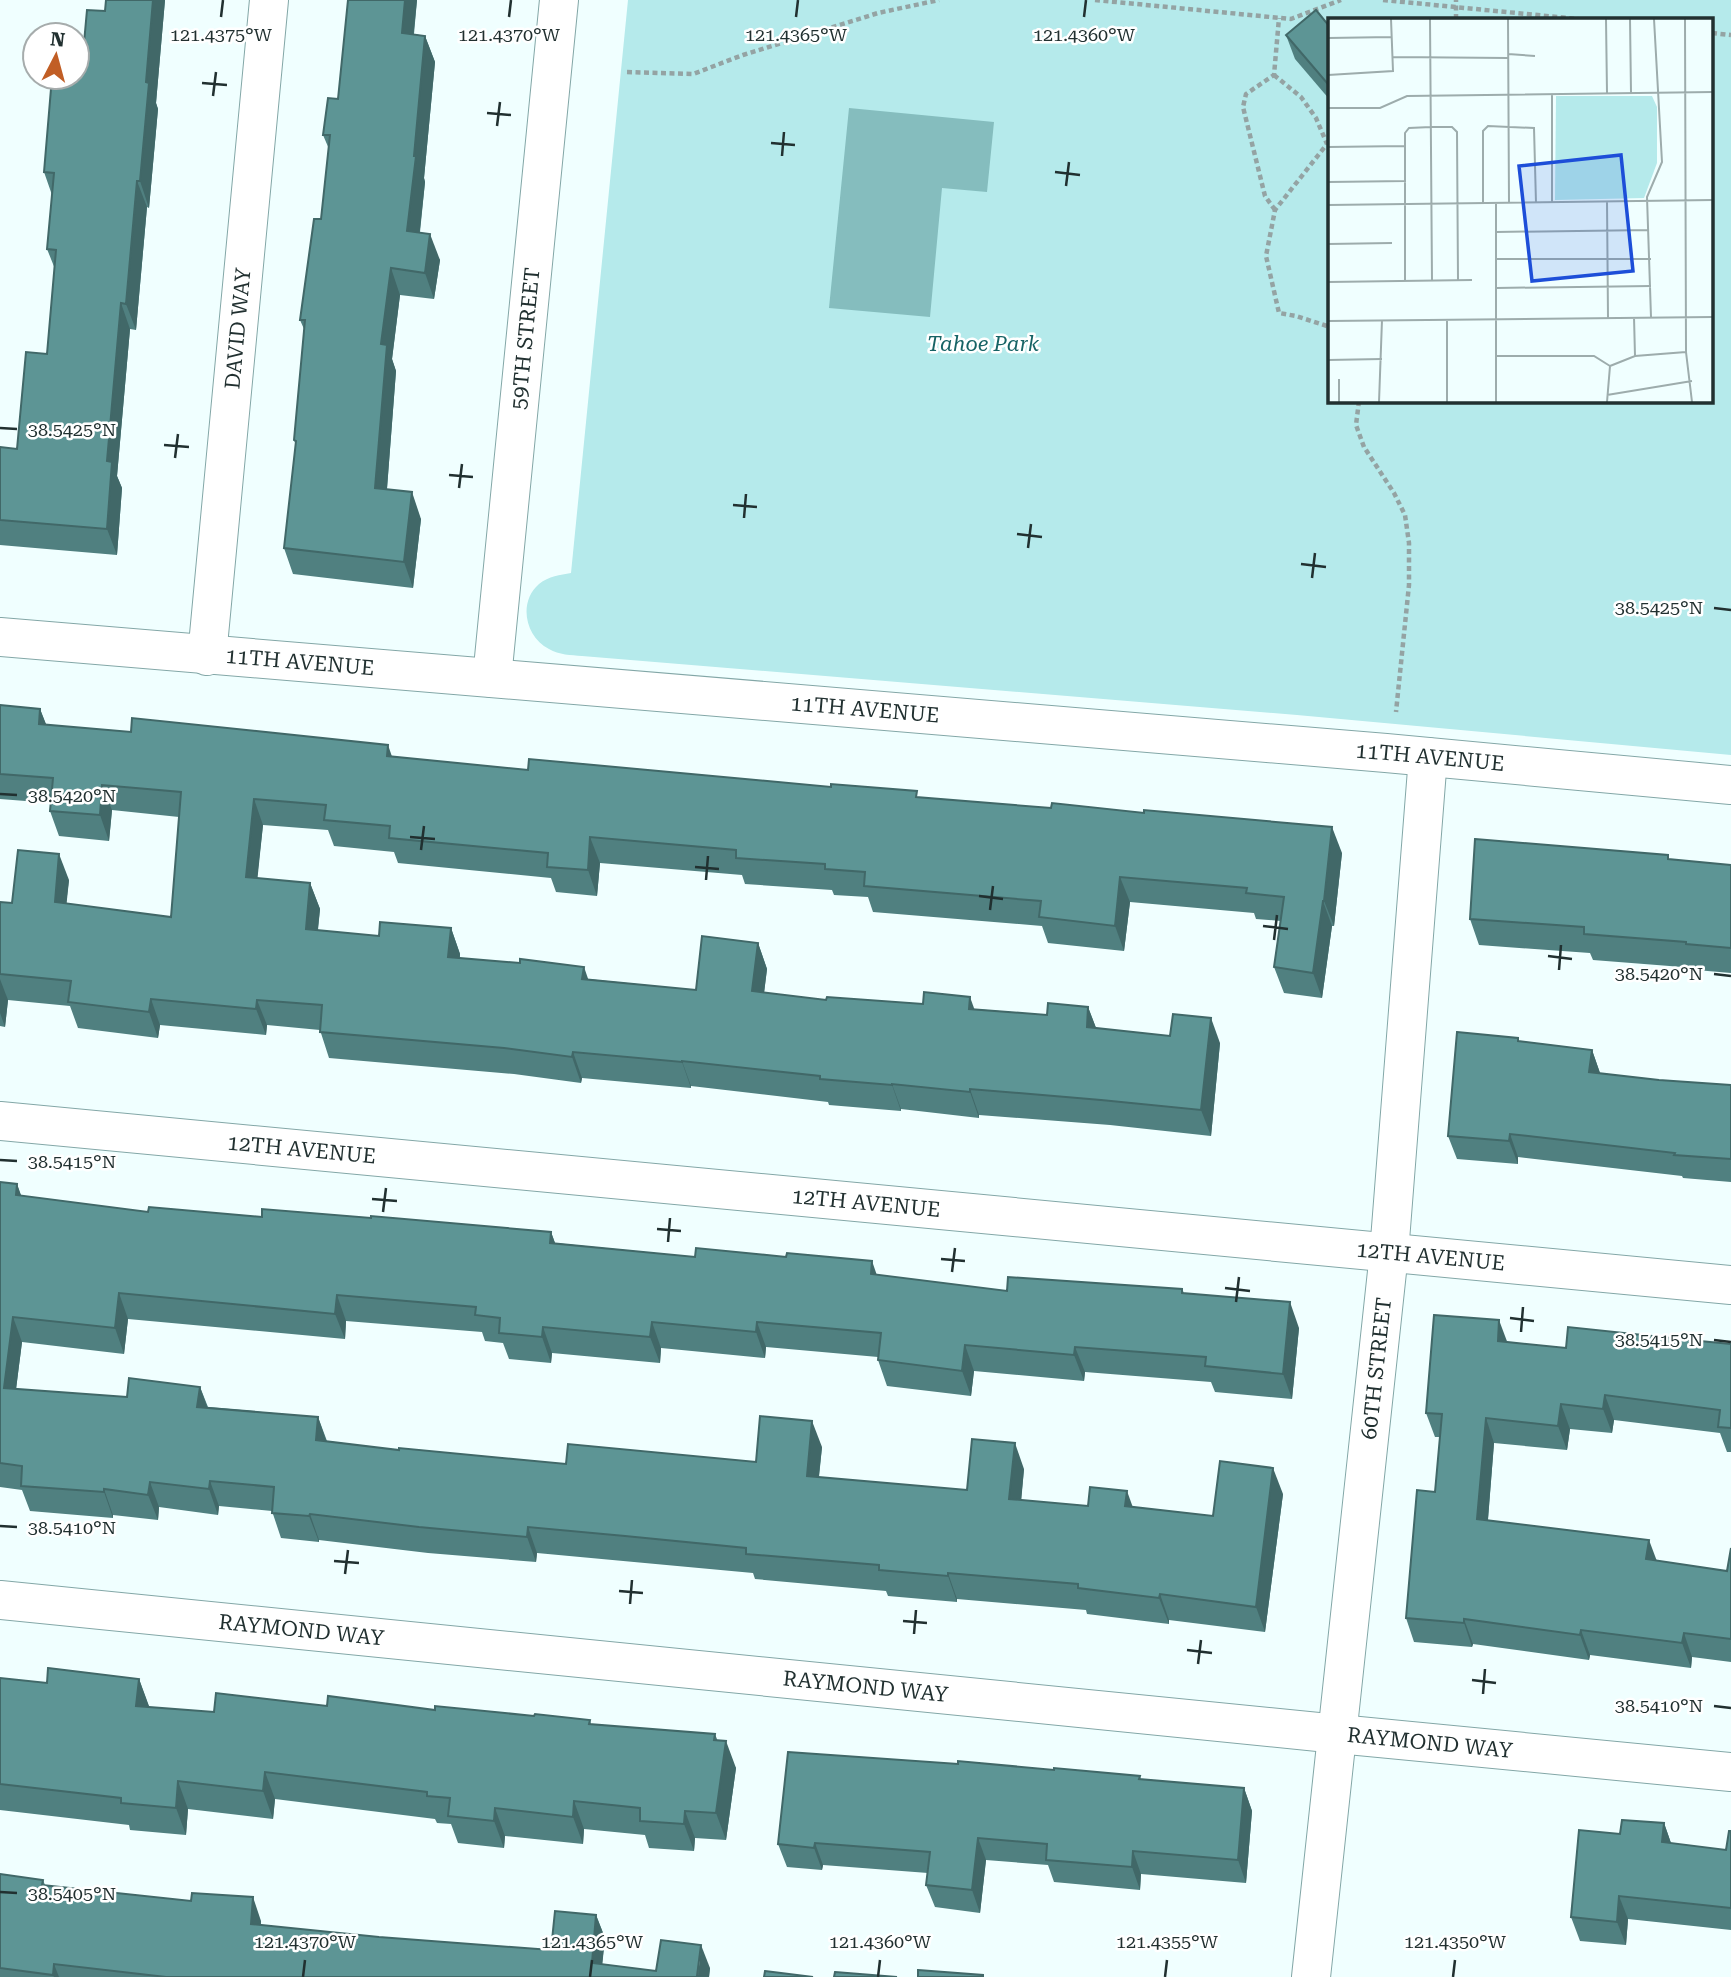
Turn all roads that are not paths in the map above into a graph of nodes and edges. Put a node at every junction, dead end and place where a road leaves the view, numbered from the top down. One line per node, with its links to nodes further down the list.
1 (270, 0): 4 (street, DAVID WAY)
2 (559, 0): 5 (street, 59TH STREET)
3 (0, 637): 4 (street, 11TH AVENUE)
4 (207, 656): 5 (street, 11TH AVENUE)
5 (492, 678): 6 (street, 11TH AVENUE)
6 (1427, 757): 7 (street, 11TH AVENUE); 9 (street, 60TH STREET)
7 (1731, 785)
8 (0, 1121): 9 (street, 12TH AVENUE)
9 (1389, 1253): 10 (street, 12TH AVENUE); 12 (street, 60TH STREET)
10 (1731, 1285)
11 (0, 1600): 12 (street, RAYMOND WAY)
12 (1338, 1734): 13 (street, RAYMOND WAY); 14 (street, 60TH STREET)
13 (1731, 1772)
14 (1311, 1977)

